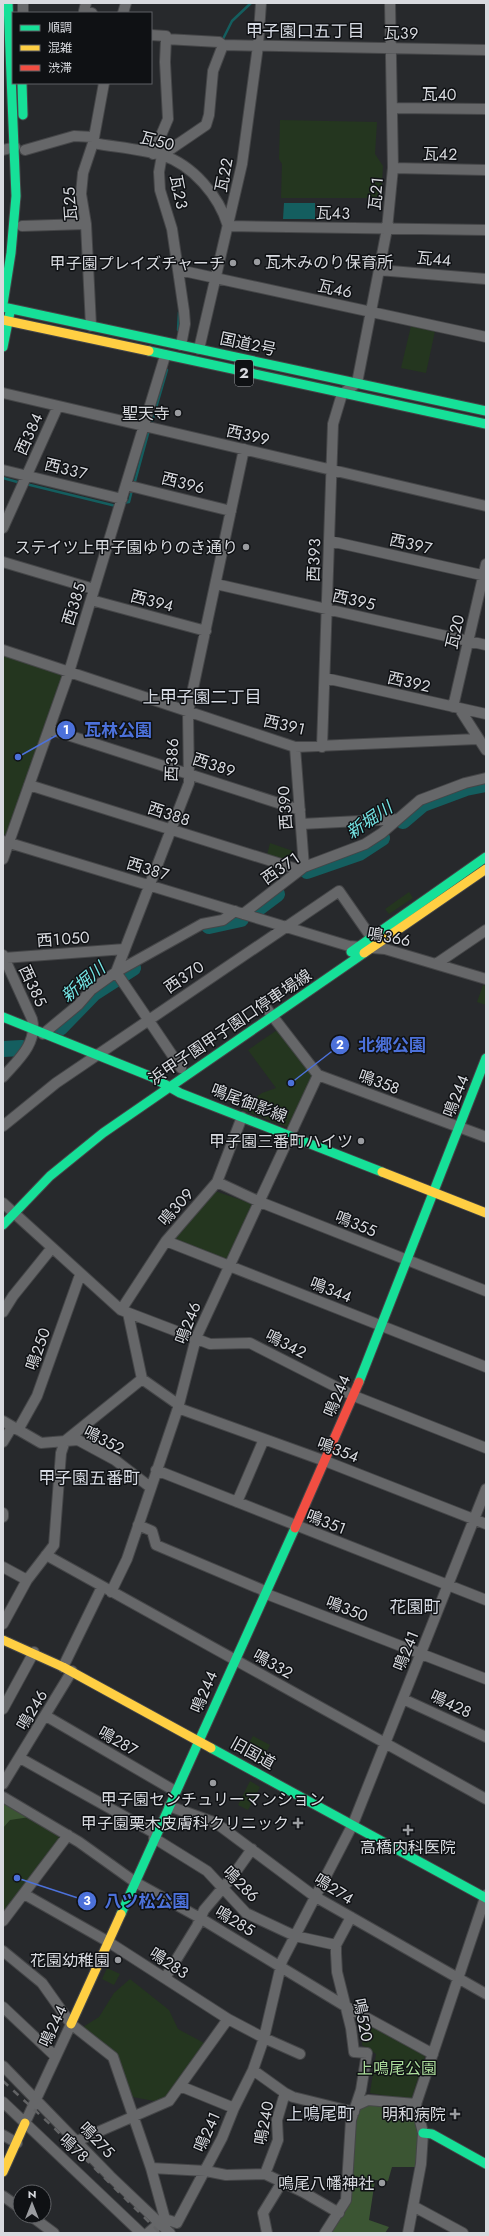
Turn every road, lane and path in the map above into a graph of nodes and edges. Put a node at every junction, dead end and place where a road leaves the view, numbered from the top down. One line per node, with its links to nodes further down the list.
1 (8, 3): 12 (main road)
2 (86, 3): 5 (street)
3 (390, 3): 11 (street, 瓦２１)
4 (260, 4): 10 (street, 瓦２２)
5 (88, 12)
6 (3, 28): 12 (street)
7 (152, 36): 8 (street, 瓦３９)
8 (166, 39): 9 (street, 瓦３９); 23 (street)
9 (223, 45): 10 (street, 瓦３９); 23 (street, 瓦２３)
10 (258, 46): 11 (street, 瓦３９); 27 (street, 瓦２２)
11 (390, 48): 13 (street, 瓦３９); 17 (street, 瓦２１)
12 (10, 50): 16 (main road)
13 (486, 50)
14 (22, 84): 19 (main road)
15 (104, 84): 20 (street, 瓦２５)
16 (7, 88): 22 (main road)
17 (392, 108): 18 (street, 瓦４０); 24 (street, 瓦２１)
18 (486, 109)
19 (24, 128)
20 (93, 140): 22 (street, 瓦５０); 23 (street, 瓦５０); 26 (street, 瓦２５)
21 (3, 150): 22 (street, 瓦５０)
22 (23, 152): 28 (main road); 28 (main road)
23 (157, 154): 27 (street, 瓦５０); 31 (street, 瓦２３)
24 (393, 168): 25 (street, 瓦４２); 29 (street, 瓦２１)
25 (486, 170)
26 (86, 224): 28 (street); 38 (street, 瓦２５)
27 (228, 226): 29 (street, 瓦４３); 33 (street, 瓦２２)
28 (12, 229): 35 (main road)
29 (387, 229): 30 (street, 瓦４３); 32 (street, 瓦２１)
30 (486, 230)
31 (178, 270): 33 (street, 瓦４６); 40 (street, 瓦２３)
32 (379, 270): 34 (street, 瓦４４); 36 (street, 瓦２１)
33 (216, 278): 36 (street, 瓦４６); 42 (street, 瓦２２)
34 (486, 279)
35 (6, 307): 37 (main road); 38 (main road, 国道2号 / 2)
36 (371, 312): 39 (street, 瓦４６); 44 (street, 瓦２１)
37 (6, 321): 41 (main road); 43 (main road, 国道2号 / 2)
38 (91, 326): 40 (main road, 国道2号 / 2)
39 (486, 338)
40 (181, 345): 42 (main road, 国道2号 / 2)
41 (3, 347)
42 (199, 349): 44 (main road, 国道2号 / 2)
43 (165, 356): 46 (main road, 国道2号 / 2); 50 (street, 西３８５)
44 (357, 383): 46 (street); 48 (main road, 国道2号 / 2)
45 (3, 393): 47 (street, 西３９９)
46 (342, 394): 49 (main road, 国道2号 / 2); 53 (street, 西３９３)
47 (58, 406): 50 (street, 西３９９); 54 (street, 西３８４)
48 (486, 411)
49 (486, 424)
50 (144, 426): 51 (street, 西３９９); 55 (street, 西３８５)
51 (244, 449): 53 (street, 西３９９); 58 (street, 西３８６)
52 (3, 470): 54 (street, 西３３７)
53 (332, 470): 57 (street, 西３９９); 60 (street, 西３９３)
54 (27, 475): 56 (street, 西３３７); 59 (street, 西３８４)
55 (126, 485): 56 (street, 西３８５); 58 (street, 西３９６)
56 (121, 502): 65 (street, 西３８５)
57 (486, 506)
58 (232, 511): 64 (street, 西３８６)
59 (3, 528)
60 (330, 541): 63 (street, 西３９７); 67 (street, 西３９３)
61 (3, 562): 65 (street)
62 (486, 564): 63 (street, 瓦２０)
63 (485, 576): 69 (street, 瓦２０)
64 (216, 584): 67 (street, 西３９５); 68 (street, 西３８６)
65 (94, 589): 66 (street, 西３８５)
66 (91, 600): 68 (street, 西３９４); 72 (street, 西３８５)
67 (328, 609): 69 (street, 西３９５); 73 (street, 西３９３)
68 (206, 631): 75 (street, 西３８６)
69 (469, 642): 70 (street, 西３９５); 74 (street, 瓦２０)
70 (486, 646)
71 (3, 650): 72 (street, 西３９１)
72 (69, 672): 75 (street, 西３９１); 77 (street, 西３８５)
73 (325, 678): 74 (street, 西３９２); 80 (street, 西３９３)
74 (456, 707): 76 (street, 西３９２); 78 (street)
75 (188, 712): 79 (street, 西３９１); 82 (street, 西３８６)
76 (486, 714)
77 (49, 729): 82 (street, 西３８９); 84 (street, 西３８５)
78 (478, 739): 80 (street, 西３９１); 81 (street)
79 (295, 747): 80 (street, 西３９１); 85 (street, 西３９０)
80 (322, 747)
81 (486, 750)
82 (189, 772): 85 (street, 西３８９); 88 (street, 西３８６)
83 (486, 778): 86 (street, 西３７１)
84 (29, 785): 88 (street, 西３８８); 89 (street, 西３８５)
85 (300, 810): 87 (street, 西３９０)
86 (398, 819): 87 (street); 92 (street, 西３７１)
87 (301, 824): 92 (street, 西３９０)
88 (170, 830): 92 (street, 西３８８); 94 (street, 西３８６)
89 (6, 842): 91 (street, 西３８５); 94 (street, 西３８７)
90 (486, 857): 98 (main road, 浜甲子園甲子園口停車場線)
91 (3, 859)
92 (302, 869): 95 (street, 西３７１)
93 (486, 869): 100 (main road, 浜甲子園甲子園口停車場線)
94 (149, 885): 95 (street, 西３８７); 101 (street, 西３８６)
95 (239, 912): 96 (street, 西３８７); 104 (street, 西３７１)
96 (285, 926): 98 (street, 西３７０); 99 (street, 鳴３６６); 108 (street, 西３７０)
97 (486, 930): 103 (street)
98 (371, 937): 99 (main road, 浜甲子園甲子園口停車場線)
99 (360, 946): 100 (street, 鳴３６６); 106 (main road, 浜甲子園甲子園口停車場線)
100 (375, 947): 103 (street, 鳴３６６); 106 (main road, 浜甲子園甲子園口停車場線)
101 (125, 949): 102 (street, 西１０５０); 104 (street, 西３８６)
102 (4, 957): 109 (street, 西３８５)
103 (436, 964): 105 (street, 鳴３６６)
104 (118, 974): 108 (street); 109 (street, 西３７１)
105 (486, 979)
106 (269, 1012): 112 (main road, 浜甲子園甲子園口停車場線); 113 (street); 115 (main road, 浜甲子園甲子園口停車場線)
107 (3, 1017): 109 (main road, 鳴尾御影線)
108 (148, 1020): 110 (street, 西３７０); 112 (street)
109 (39, 1032): 110 (main road, 鳴尾御影線); 114 (street, 西３７１)
110 (98, 1055): 115 (main road, 鳴尾御影線); 117 (street, 西３７０)
111 (486, 1058): 118 (main road, 鳴244)
112 (181, 1068): 115 (main road, 浜甲子園甲子園口停車場線)
113 (318, 1075): 118 (street, 鳴358); 119 (street, 鳴246)
114 (3, 1077)
115 (165, 1084): 116 (main road, 鳴尾御影線); 121 (main road, 浜甲子園甲子園口停車場線); 127 (main road, 浜甲子園甲子園口停車場線)
116 (242, 1117): 119 (main road, 鳴尾御影線); 124 (street, 鳴309)
117 (3, 1126)
118 (460, 1127): 120 (street, 鳴358); 125 (main road, 鳴244)
119 (290, 1135): 125 (main road, 鳴尾御影線); 126 (street, 鳴246)
120 (486, 1137)
121 (76, 1142)
122 (49, 1165): 123 (main road)
123 (39, 1173)
124 (217, 1182): 126 (street, 鳴355); 130 (street, 鳴309)
125 (435, 1193): 128 (main road, 鳴尾御影線); 132 (main road, 鳴244)
126 (260, 1202): 132 (street, 鳴355); 133 (street, 鳴246)
127 (7, 1207): 129 (main road, 浜甲子園甲子園口停車場線); 131 (street, 鳴342)
128 (486, 1213)
129 (3, 1225)
130 (166, 1242): 133 (street, 鳴344); 137 (street, 鳴309)
131 (51, 1249): 134 (street, 鳴342); 136 (street)
132 (407, 1261): 135 (street, 鳴355); 138 (main road, 鳴244)
133 (229, 1266): 138 (street, 鳴344); 139 (street, 鳴246)
134 (80, 1275): 137 (street, 鳴342); 145 (street, 鳴250)
135 (486, 1291)
136 (3, 1312)
137 (124, 1312): 139 (street, 鳴342); 141 (street)
138 (382, 1326): 140 (street, 鳴344); 142 (main road, 鳴244)
139 (196, 1338): 142 (street, 鳴342); 143 (street, 鳴246)
140 (486, 1368)
141 (142, 1379): 143 (street, 鳴354); 147 (street, 鳴352)
142 (354, 1396): 149 (street, 鳴342); 150 (main road, 鳴244)
143 (179, 1407): 146 (street, 鳴354); 151 (street, 鳴246)
144 (3, 1422): 145 (street)
145 (16, 1429): 147 (street); 148 (street, 鳴250)
146 (264, 1439): 150 (street, 鳴354); 154 (street)
147 (65, 1441): 152 (street, 鳴352); 161 (street)
148 (3, 1442)
149 (486, 1448)
150 (325, 1461): 157 (street, 鳴354); 160 (main road, 鳴244)
151 (156, 1470): 152 (street, 鳴246); 154 (street, 鳴351)
152 (150, 1487): 159 (street, 鳴246)
153 (486, 1489): 157 (street, 鳴241)
154 (237, 1502): 160 (street, 鳴351)
155 (3, 1513): 156 (street)
156 (3, 1517)
157 (474, 1519): 158 (street, 鳴354); 164 (street, 鳴241)
158 (486, 1524)
159 (138, 1525): 165 (street, 鳴246); 166 (street, 鳴350)
160 (295, 1526): 164 (street, 鳴351); 166 (main road, 鳴244)
161 (46, 1555): 163 (street); 165 (street, 鳴332)
162 (3, 1567): 163 (street)
163 (28, 1580): 168 (street)
164 (449, 1585): 167 (street, 鳴351); 171 (street, 鳴241)
165 (106, 1589): 172 (street, 鳴332); 173 (street, 鳴246)
166 (265, 1592): 171 (street, 鳴350); 172 (main road, 鳴244)
167 (486, 1600)
168 (3, 1624)
169 (3, 1640): 170 (main road, 旧国道)
170 (34, 1652): 173 (main road, 旧国道); 176 (street)
171 (422, 1653): 174 (street, 鳴350); 175 (street, 鳴241)
172 (234, 1660): 179 (main road, 鳴244); 180 (street, 鳴332)
173 (68, 1669): 177 (street, 鳴246); 179 (main road, 旧国道)
174 (486, 1679)
175 (403, 1699): 178 (street, 鳴428); 180 (street, 鳴241)
176 (3, 1709)
177 (46, 1716): 181 (street, 鳴246); 183 (street, 鳴287)
178 (486, 1737)
179 (200, 1740): 183 (main road, 鳴244); 187 (main road, 旧国道)
180 (386, 1743): 185 (street, 鳴332); 187 (street, 鳴241)
181 (20, 1758): 182 (street, 鳴246); 189 (street, 鳴286)
182 (3, 1784)
183 (175, 1791): 186 (main road, 鳴244)
184 (3, 1797): 188 (street, 鳴285)
185 (486, 1799)
186 (169, 1806): 189 (main road, 鳴244); 190 (street, 鳴274)
187 (353, 1824): 194 (street, 鳴241); 195 (main road, 旧国道)
188 (68, 1835): 191 (street, 鳴285); 193 (street)
189 (155, 1836): 191 (main road, 鳴244); 192 (street, 鳴286)
190 (252, 1849): 192 (street); 194 (street, 鳴274)
191 (135, 1882): 197 (street, 鳴285); 200 (main road, 鳴244)
192 (222, 1889): 197 (street); 199 (street, 鳴286)
193 (24, 1894): 198 (street); 200 (street, 鳴283)
194 (314, 1896): 196 (street, 鳴274); 199 (street, 鳴241)
195 (486, 1897): 205 (street)
196 (351, 1917): 201 (street); 205 (street, 鳴274)
197 (200, 1918): 203 (street, 鳴285); 204 (street)
198 (3, 1921)
199 (294, 1936): 201 (street, 鳴286); 203 (street, 鳴241)
200 (107, 1941): 204 (street, 鳴283); 210 (main road, 鳴244)
201 (336, 1945): 207 (street, 鳴520)
202 (3, 1951): 210 (street)
203 (281, 1968): 207 (street, 鳴285); 211 (street, 鳴241)
204 (165, 1978): 209 (street, 鳴283)
205 (459, 1978): 206 (street, 鳴274); 213 (street)
206 (486, 1994)
207 (345, 2006): 213 (street, 鳴285); 223 (street, 鳴520)
208 (3, 2007): 214 (street)
209 (228, 2019): 211 (street, 鳴283); 217 (street)
210 (71, 2024): 214 (street, 鳴244); 224 (street)
211 (264, 2038): 212 (street, 鳴283); 216 (street, 鳴241)
212 (300, 2054)
213 (433, 2054): 221 (street)
214 (56, 2056): 219 (street, 鳴244)
215 (3, 2066): 219 (street, 鳴275)
216 (253, 2070): 218 (street, 鳴240); 222 (street, 鳴241)
217 (180, 2086): 222 (street); 224 (street)
218 (285, 2093): 223 (street); 234 (street, 鳴240)
219 (35, 2098): 225 (street, 鳴244); 228 (street, 鳴275)
220 (3, 2102): 225 (street, 鳴78)
221 (416, 2104): 223 (street); 226 (street)
222 (234, 2108): 232 (street, 鳴241)
223 (355, 2108): 239 (street, 鳴520)
224 (134, 2118): 228 (street); 231 (street)
225 (25, 2123): 229 (main road); 243 (street, 鳴78)
226 (422, 2133): 230 (main road); 238 (street)
227 (3, 2135): 229 (street)
228 (76, 2141): 240 (street, 鳴275)
229 (17, 2143): 233 (main road)
230 (486, 2164)
231 (151, 2168): 232 (street); 240 (street)
232 (206, 2171): 234 (street); 240 (street, 鳴241)
233 (3, 2172)
234 (265, 2174): 235 (street)
235 (282, 2182): 239 (street); 246 (street)
236 (3, 2196): 237 (street)
237 (12, 2202)
238 (413, 2206): 248 (street); 249 (street)
239 (339, 2213): 247 (street, 鳴520)
240 (161, 2221): 244 (street); 245 (street, 鳴275)
241 (42, 2224): 242 (street)
242 (54, 2233)
243 (141, 2233)
244 (148, 2233)
245 (170, 2233)
246 (267, 2233)
247 (325, 2233)
248 (408, 2233)
249 (463, 2233)

